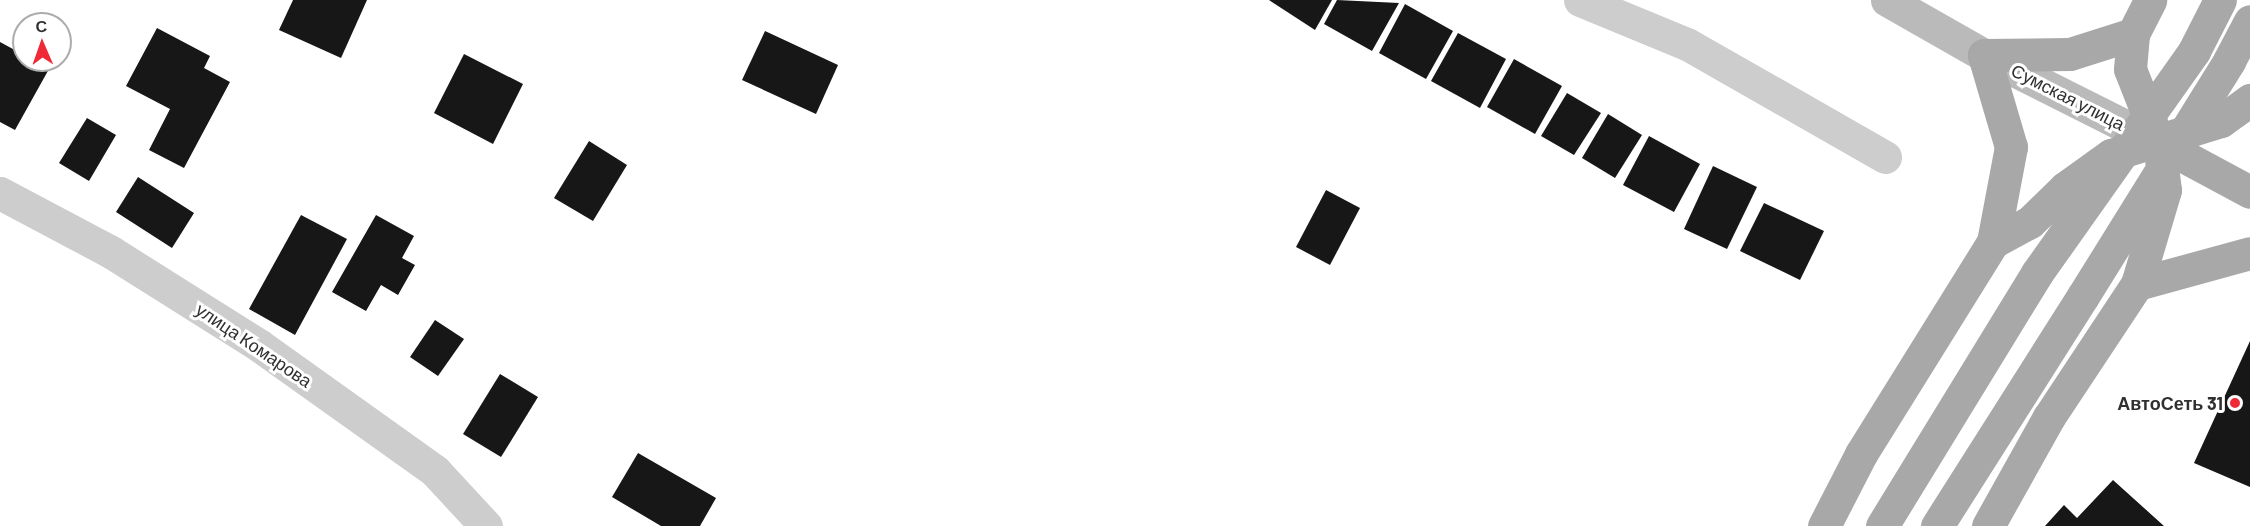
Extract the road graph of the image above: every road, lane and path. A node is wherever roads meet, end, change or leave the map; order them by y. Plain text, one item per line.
1 (1580, 0) edge
2 (1887, 0) edge
3 (2150, 0) edge
4 (2220, 0) edge
5 (2250, 21) edge
6 (2133, 34) junction
7 (1984, 55) junction
8 (2250, 100) edge
9 (2159, 143) junction
10 (1885, 157) dead end
11 (2250, 192) edge
12 (0, 193) edge
13 (1993, 242) junction
14 (2250, 252) edge
15 (2137, 284) junction
16 (486, 526) edge
17 (1824, 526) edge
18 (1881, 526) edge
19 (1937, 526) edge
20 (1988, 526) edge

1 - 10 street
2 - 7 main road, Сумская улица
3 - 6 main road
4 - 18 main road, bridge
5 - 19 main road, bridge
6 - 7 main road
6 - 9 main road
7 - 9 main road, Сумская улица
7 - 13 main road
8 - 9 main road
9 - 11 main road, Сумская улица
9 - 13 main road
9 - 15 main road
12 - 16 street, улица Комарова
13 - 17 main road
14 - 15 main road
15 - 20 main road

